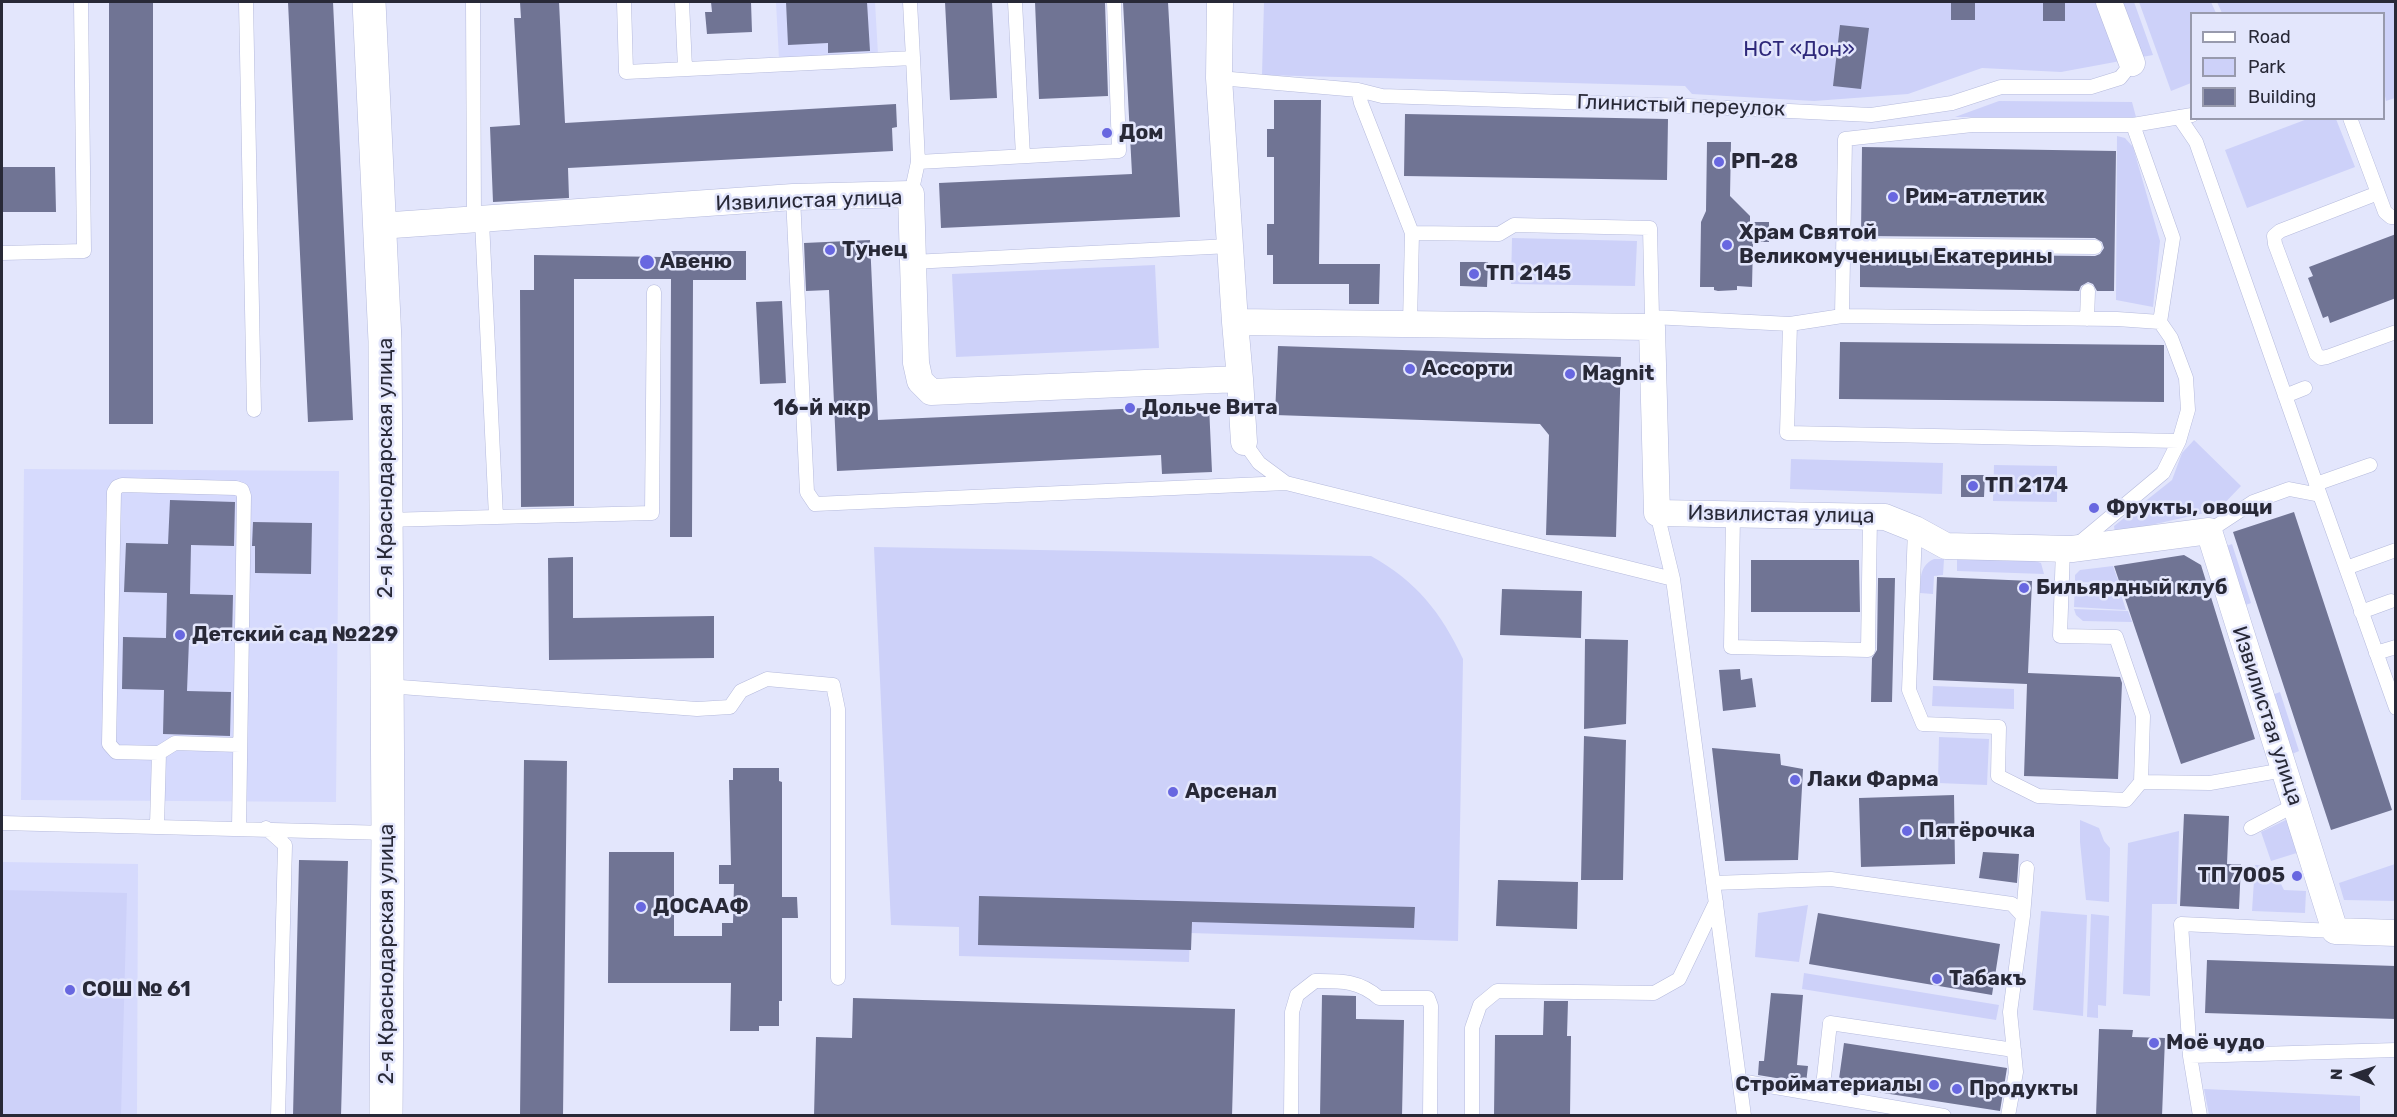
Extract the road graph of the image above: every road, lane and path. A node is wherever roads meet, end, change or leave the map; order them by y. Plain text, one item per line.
1 (81, 2) edge
2 (246, 2) edge
3 (369, 2) edge
4 (473, 2) edge
5 (624, 2) edge
6 (682, 2) edge
7 (910, 2) edge
8 (1015, 2) edge
9 (1114, 2) edge
10 (1220, 2) edge
11 (2109, 2) edge
12 (913, 58) junction
13 (2132, 63) joint
14 (685, 68) junction
15 (1219, 78) junction
16 (1358, 90) junction
17 (2186, 116) edge
18 (2351, 120) edge
19 (2133, 125) junction
20 (1023, 156) junction
21 (918, 162) junction
22 (2378, 193) junction
23 (911, 194) junction
24 (793, 197) junction
25 (2396, 217) edge
26 (478, 220) junction
27 (380, 226) junction
28 (1412, 233) junction
29 (1844, 245) junction
30 (1230, 246) junction
31 (2095, 247) dead end
32 (2, 253) edge
33 (912, 262) junction
34 (2088, 291) dead end
35 (654, 292) dead end
36 (1842, 316) junction
37 (2087, 319) junction
38 (1235, 322) junction
39 (1652, 322) junction
40 (2160, 322) junction
41 (1410, 324) junction
42 (1790, 324) junction
43 (2396, 332) edge
44 (1240, 379) junction
45 (2305, 388) dead end
46 (2285, 396) junction
47 (254, 410) dead end
48 (2179, 441) junction
49 (1244, 442) joint
50 (2370, 465) dead end
51 (1287, 483) junction
52 (2318, 489) junction
53 (1657, 513) junction
54 (1733, 514) junction
55 (496, 517) junction
56 (1870, 517) junction
57 (386, 520) junction
58 (1915, 529) junction
59 (2208, 531) junction
60 (2067, 549) junction
61 (2396, 550) edge
62 (2346, 568) junction
63 (1673, 579) junction
64 (2391, 601) dead end
65 (2361, 612) junction
66 (2396, 646) edge
67 (2376, 653) junction
68 (387, 686) junction
69 (2396, 708) edge
70 (240, 745) junction
71 (159, 753) junction
72 (2284, 770) junction
73 (2141, 782) junction
74 (2295, 805) junction
75 (2, 823) edge
76 (158, 826) junction
77 (239, 828) junction
78 (266, 828) junction
79 (2251, 828) dead end
80 (388, 833) junction
81 (2027, 868) dead end
82 (1713, 883) junction
83 (1716, 902) junction
84 (2022, 916) junction
85 (2335, 931) junction
86 (2396, 933) edge
87 (838, 978) dead end
88 (2014, 1050) junction
89 (2396, 1050) edge
90 (2190, 1056) junction
91 (1740, 1082) junction
92 (1822, 1095) junction
93 (278, 1116) edge
94 (386, 1116) edge
95 (1291, 1116) edge
96 (1430, 1116) edge
97 (1472, 1116) edge
98 (1744, 1116) edge
99 (1944, 1116) edge
100 (2008, 1116) edge
101 (2200, 1116) edge

1 - 32 lane
2 - 47 lane
3 - 27 street, 2-я Краснодарская улица
4 - 26 lane
5 - 14 lane
6 - 14 lane
7 - 12 lane
8 - 20 lane
9 - 20 lane
10 - 15 street
11 - 13 street
12 - 14 lane
12 - 21 lane
13 - 16 lane, Глинистый переулок
15 - 16 lane, Глинистый переулок
15 - 30 street
16 - 28 lane
17 - 19 lane
17 - 46 lane
18 - 22 lane
19 - 29 lane
19 - 40 lane
20 - 21 lane
21 - 23 lane
22 - 25 lane
22 - 43 lane
23 - 24 street, Извилистая улица
23 - 33 street, Извилистая улица
24 - 26 street, Извилистая улица
24 - 51 lane
26 - 27 street, Извилистая улица
26 - 55 lane
27 - 57 street, 2-я Краснодарская улица
28 - 39 lane
28 - 41 lane
29 - 31 lane
29 - 36 lane
30 - 33 lane
30 - 38 street
33 - 44 street, Извилистая улица
34 - 37 lane
35 - 55 lane
36 - 37 lane
36 - 42 lane
37 - 40 lane
38 - 41 street
38 - 44 street
39 - 41 street
39 - 42 lane
39 - 53 street, Извилистая улица
40 - 48 lane
42 - 48 lane
44 - 49 street
45 - 46 lane
46 - 52 lane
48 - 60 lane
49 - 51 lane
50 - 52 lane
51 - 63 lane
52 - 59 lane
52 - 62 lane
53 - 54 street, Извилистая улица
53 - 63 lane, Извилистая улица
54 - 56 street, Извилистая улица
54 - 56 lane
55 - 57 lane
56 - 58 street, Извилистая улица
57 - 68 street, 2-я Краснодарская улица
58 - 60 street, Извилистая улица
58 - 73 lane
59 - 60 street, Извилистая улица
59 - 72 street, Извилистая улица
60 - 73 lane
61 - 62 lane
62 - 65 lane
63 - 82 lane, Извилистая улица
64 - 65 lane
65 - 67 lane
66 - 67 lane
67 - 69 lane
68 - 80 street, 2-я Краснодарская улица
68 - 87 lane
70 - 71 lane
70 - 71 lane
70 - 77 lane
71 - 76 lane
72 - 73 lane
72 - 74 street, Извилистая улица
74 - 79 lane
74 - 85 street, Извилистая улица
75 - 76 lane
76 - 77 lane
77 - 78 lane
78 - 80 lane
78 - 93 lane
80 - 94 street, 2-я Краснодарская улица
81 - 84 lane
82 - 83 lane, Извилистая улица
82 - 84 lane
83 - 91 lane, Извилистая улица
83 - 97 lane
84 - 88 lane
85 - 86 street
85 - 90 lane
88 - 92 lane
88 - 100 lane
89 - 90 lane
90 - 101 lane
91 - 92 lane
91 - 98 lane, Извилистая улица
92 - 99 lane
95 - 96 lane

